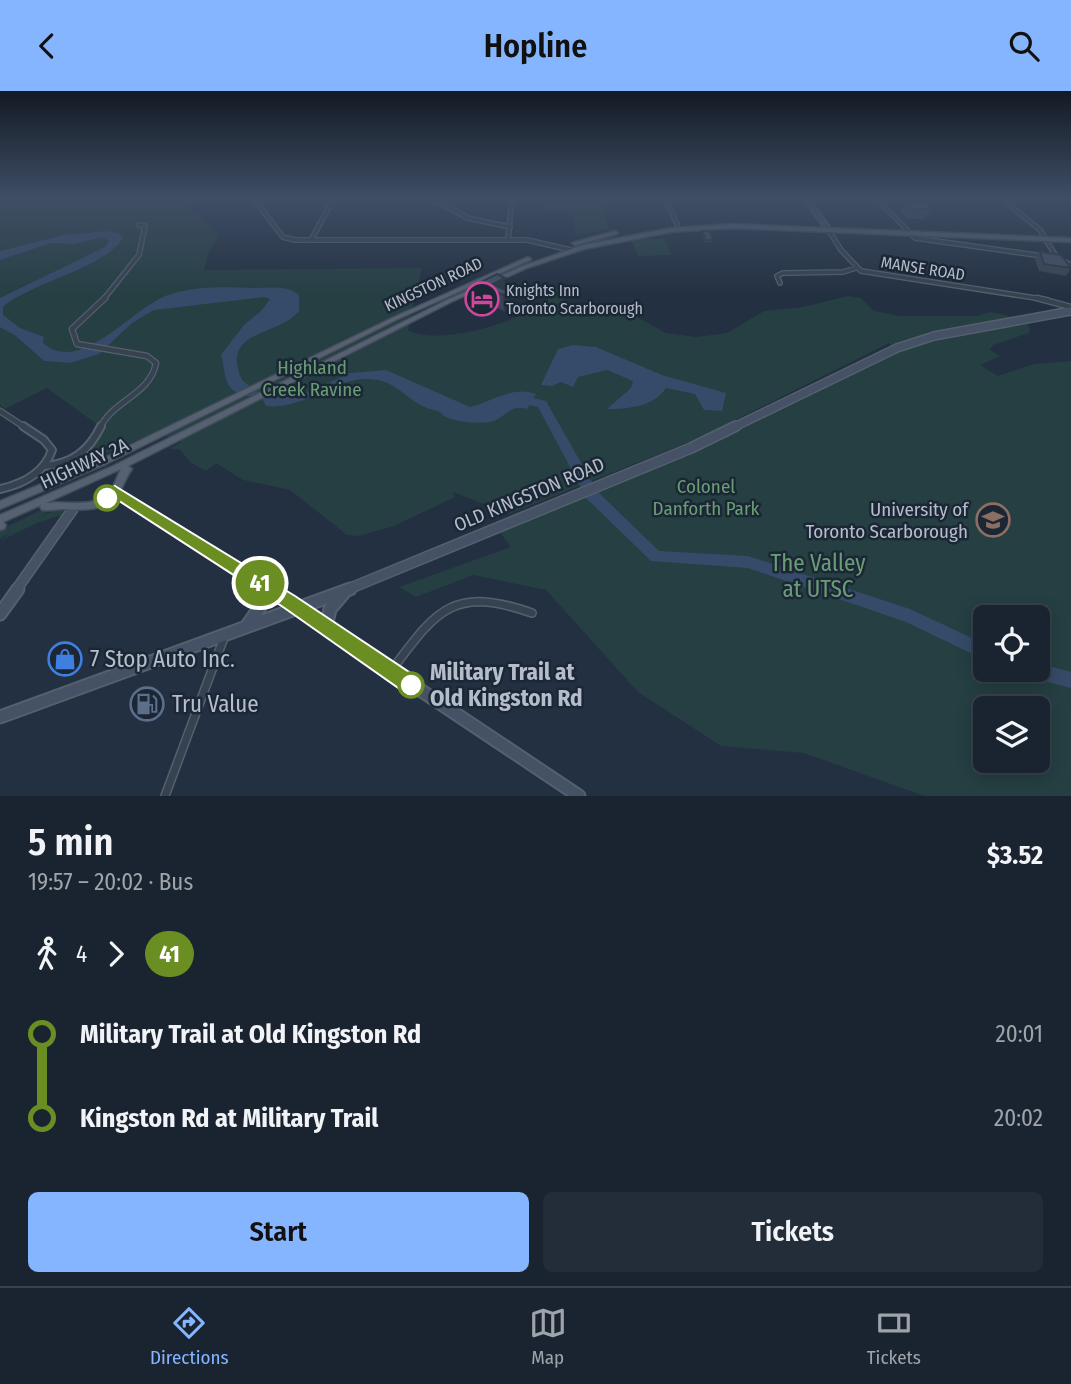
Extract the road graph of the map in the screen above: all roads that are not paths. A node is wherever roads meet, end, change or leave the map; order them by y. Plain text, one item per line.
1 (145, 231) edge
2 (278, 231) edge
3 (316, 231) edge
4 (509, 231) edge
5 (628, 231) edge
6 (667, 231) edge
7 (830, 231) edge
8 (906, 231) edge
9 (926, 231) edge
10 (1039, 231) edge
11 (1045, 236) junction
12 (1071, 237) edge
13 (311, 240) junction
14 (508, 240) junction
15 (561, 247) junction
16 (571, 250) junction
17 (1058, 258) junction
18 (1071, 265) edge
19 (856, 268) junction
20 (780, 283) dead end
21 (1071, 309) edge
22 (0, 411) edge
23 (181, 431) junction
24 (44, 466) junction
25 (127, 469) junction
26 (0, 489) edge
27 (115, 492) junction
28 (3, 503) edge
29 (46, 507) junction
30 (73, 509) junction
31 (0, 524) edge
32 (260, 583) junction
33 (348, 589) junction
34 (299, 609) junction
35 (532, 613) dead end
36 (0, 614) edge
37 (246, 627) junction
38 (326, 627) junction
39 (225, 635) junction
40 (390, 671) junction
41 (0, 717) edge
42 (165, 796) edge
43 (579, 796) edge

1 - 24 street
2 - 13 street
3 - 13 street
4 - 14 street
5 - 15 main road, KINGSTON ROAD
6 - 16 main road, KINGSTON ROAD
7 - 19 street, MANSE ROAD
8 - 17 street
9 - 11 main road, KINGSTON ROAD
10 - 11 street
11 - 12 main road, KINGSTON ROAD
11 - 17 street
13 - 14 street
14 - 15 street
15 - 16 street
15 - 23 main road, KINGSTON ROAD
16 - 23 main road, KINGSTON ROAD
17 - 18 street
19 - 20 street
19 - 21 street, MANSE ROAD
21 - 33 street, OLD KINGSTON ROAD
22 - 24 street
23 - 25 main road
23 - 28 main road, KINGSTON ROAD
23 - 31 main road, HIGHWAY 2A
24 - 26 street
25 - 27 main road
25 - 29 main road
27 - 30 main road
27 - 32 street
29 - 30 main road
29 - 31 main road
30 - 36 street
32 - 34 street
32 - 37 street
33 - 34 street, OLD KINGSTON ROAD
33 - 38 street
34 - 37 street, OLD KINGSTON ROAD
34 - 38 street
35 - 40 street
37 - 39 street, OLD KINGSTON ROAD
38 - 40 street
39 - 41 street, OLD KINGSTON ROAD
39 - 42 street
40 - 43 street

